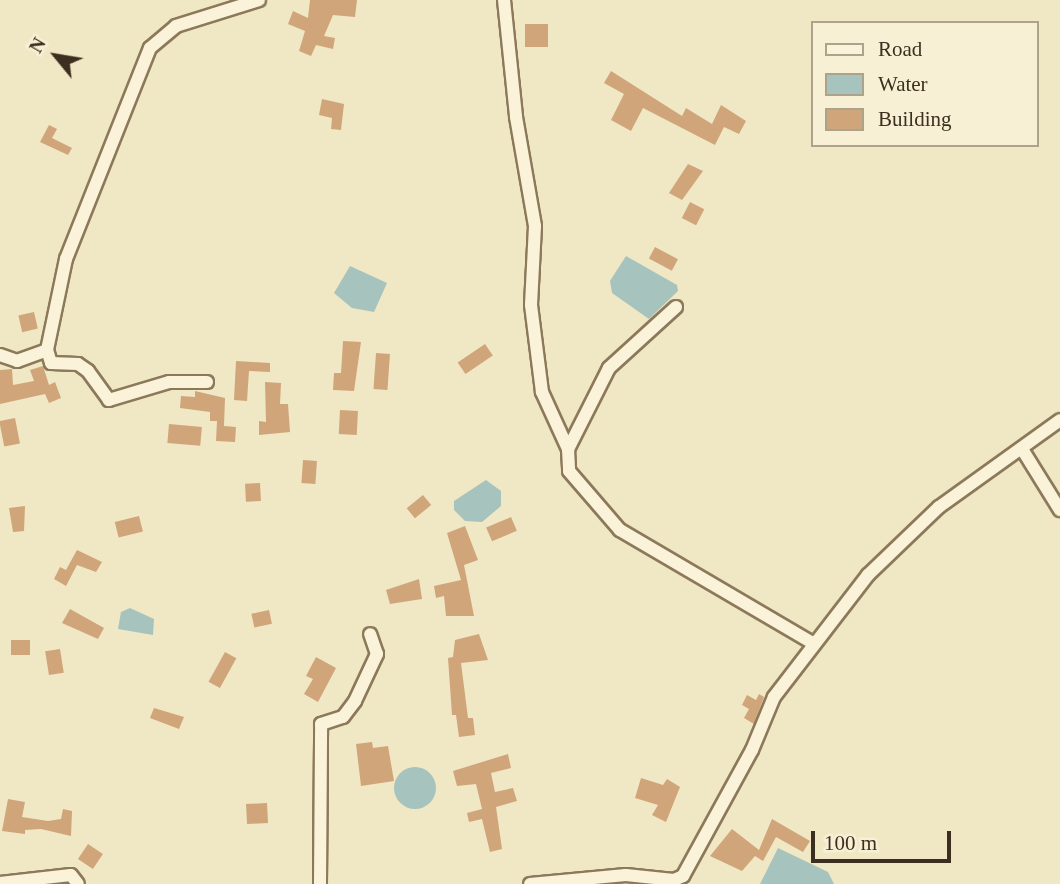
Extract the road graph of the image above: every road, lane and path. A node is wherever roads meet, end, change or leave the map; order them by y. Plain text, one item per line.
1 (259, 0) edge
2 (504, 0) edge
3 (676, 307) dead end
4 (47, 351) junction
5 (0, 355) edge
6 (207, 382) dead end
7 (1060, 420) edge
8 (568, 449) junction
9 (1022, 449) junction
10 (1060, 510) edge
11 (370, 634) dead end
12 (814, 643) junction
13 (0, 883) edge
14 (78, 884) edge
15 (320, 884) edge
16 (530, 884) edge

1 - 4 street
2 - 8 street
3 - 8 street
4 - 5 street
4 - 6 street
7 - 9 street
8 - 12 street
9 - 10 street
9 - 12 street
11 - 15 street
12 - 16 street
13 - 14 street

